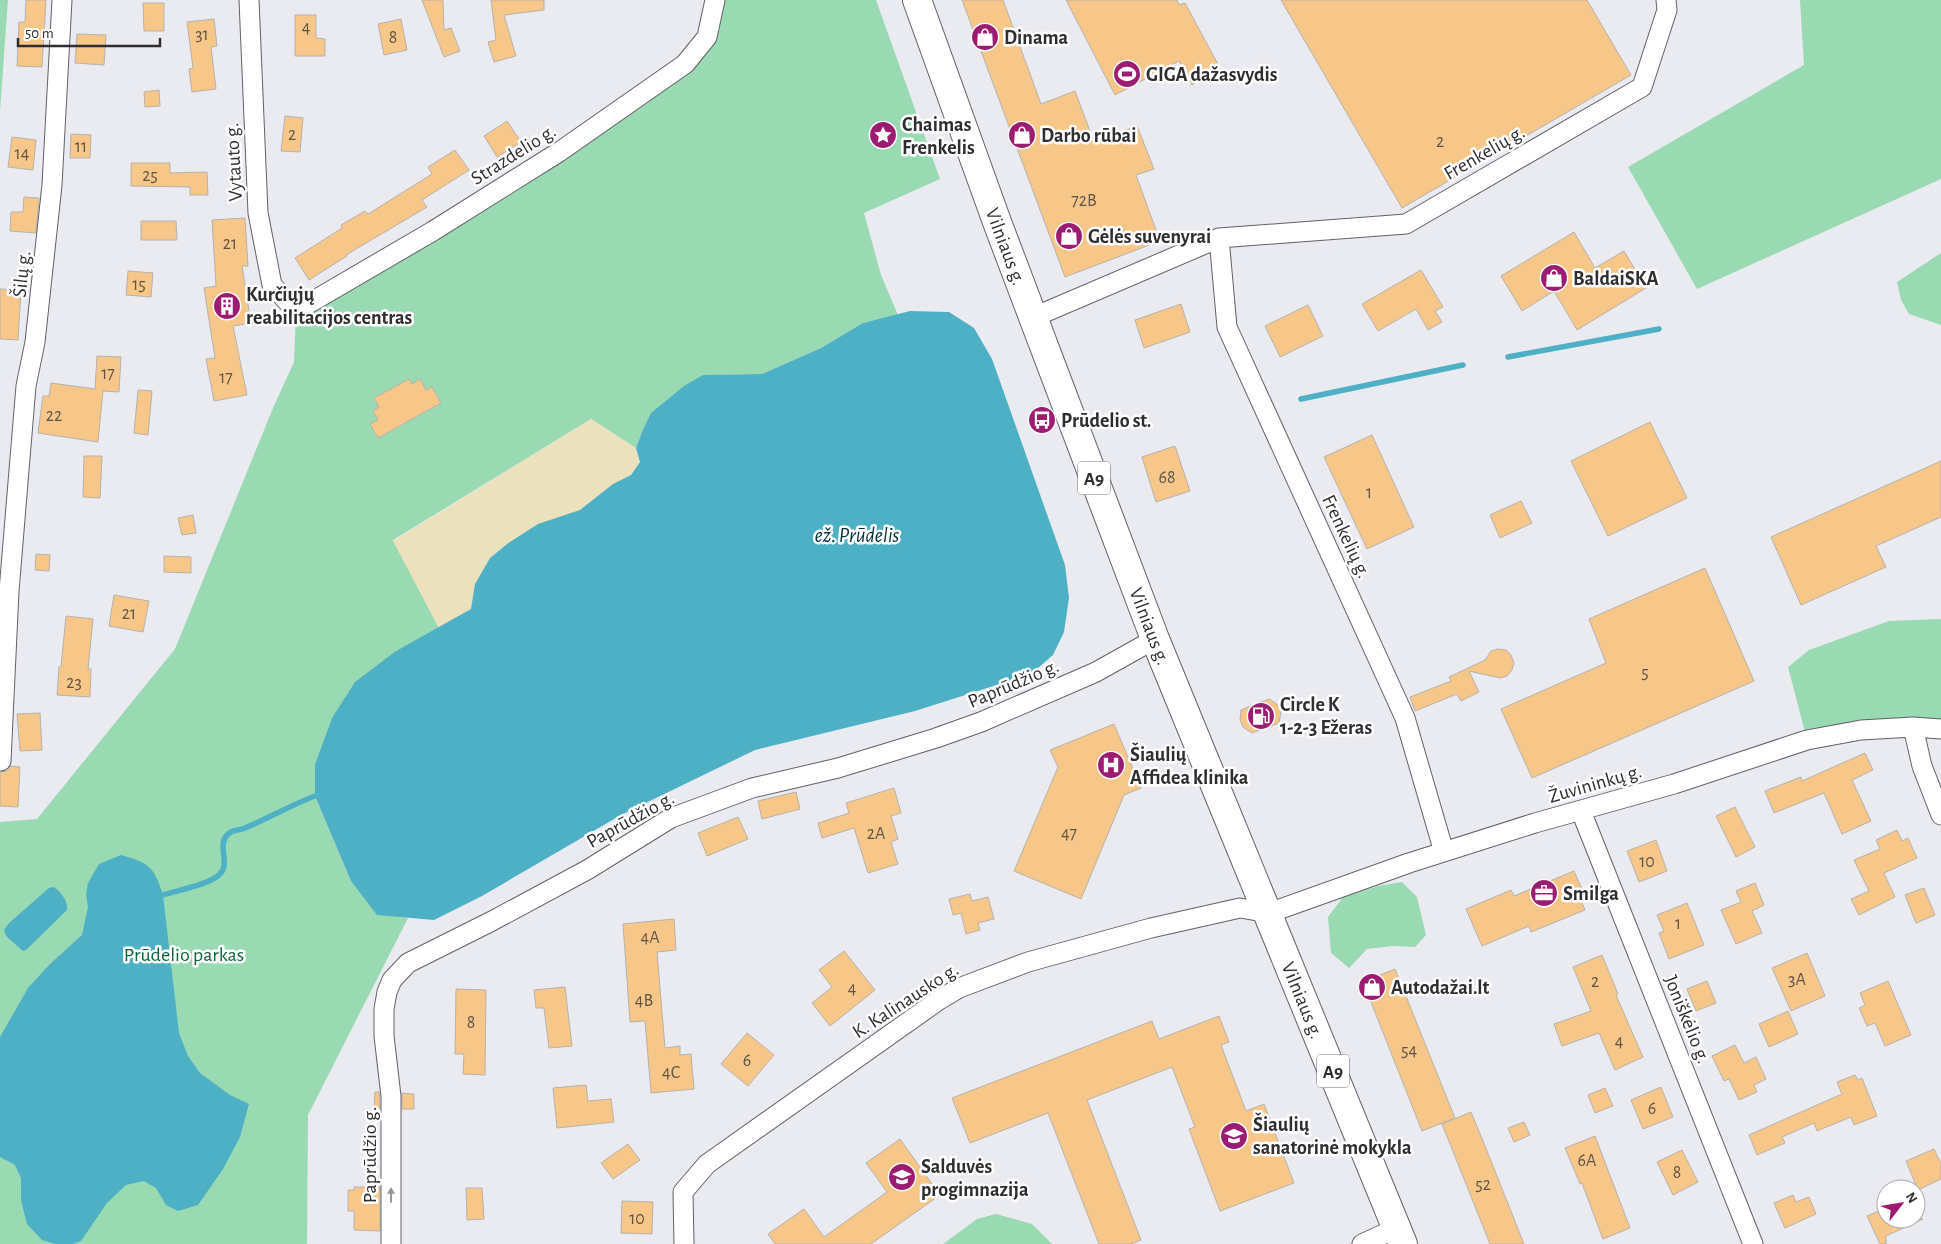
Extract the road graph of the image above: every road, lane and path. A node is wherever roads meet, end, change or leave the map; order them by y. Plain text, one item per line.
1 (62, 0) edge
2 (248, 0) edge
3 (715, 0) edge
4 (917, 0) edge
5 (1666, 0) edge
6 (1219, 238) junction
7 (296, 311) joint
8 (1034, 317) junction
9 (1155, 639) junction
10 (1913, 727) junction
11 (1941, 729) edge
12 (0, 761) edge
13 (1581, 811) junction
14 (1941, 815) edge
15 (1444, 852) junction
16 (1268, 914) junction
17 (1400, 1236) edge
18 (391, 1244) edge
19 (684, 1244) edge
20 (1362, 1244) edge
21 (1753, 1244) edge

1 - 12 street, Šilų g.
2 - 7 street, Vytauto g.
3 - 7 street, Strazdelio g.
4 - 8 highway, Vilniaus g. / A9
5 - 6 street, Frenkelių g.
6 - 8 street, Frenkelių g.
6 - 15 street, Frenkelių g.
8 - 9 highway, Vilniaus g. / A9
9 - 16 highway, Vilniaus g. / A9
18 -> 9 street, Paprūdžio g.
10 - 11 street, Žuvininkų g.
10 - 13 street, Žuvininkų g.
10 - 14 street
13 - 15 street, Žuvininkų g.
13 - 21 street, Joniškėlio g.
15 - 16 street, Žuvininkų g.
16 - 17 highway, Vilniaus g. / A9
16 - 19 street, K. Kalinausko g.
17 - 20 street

